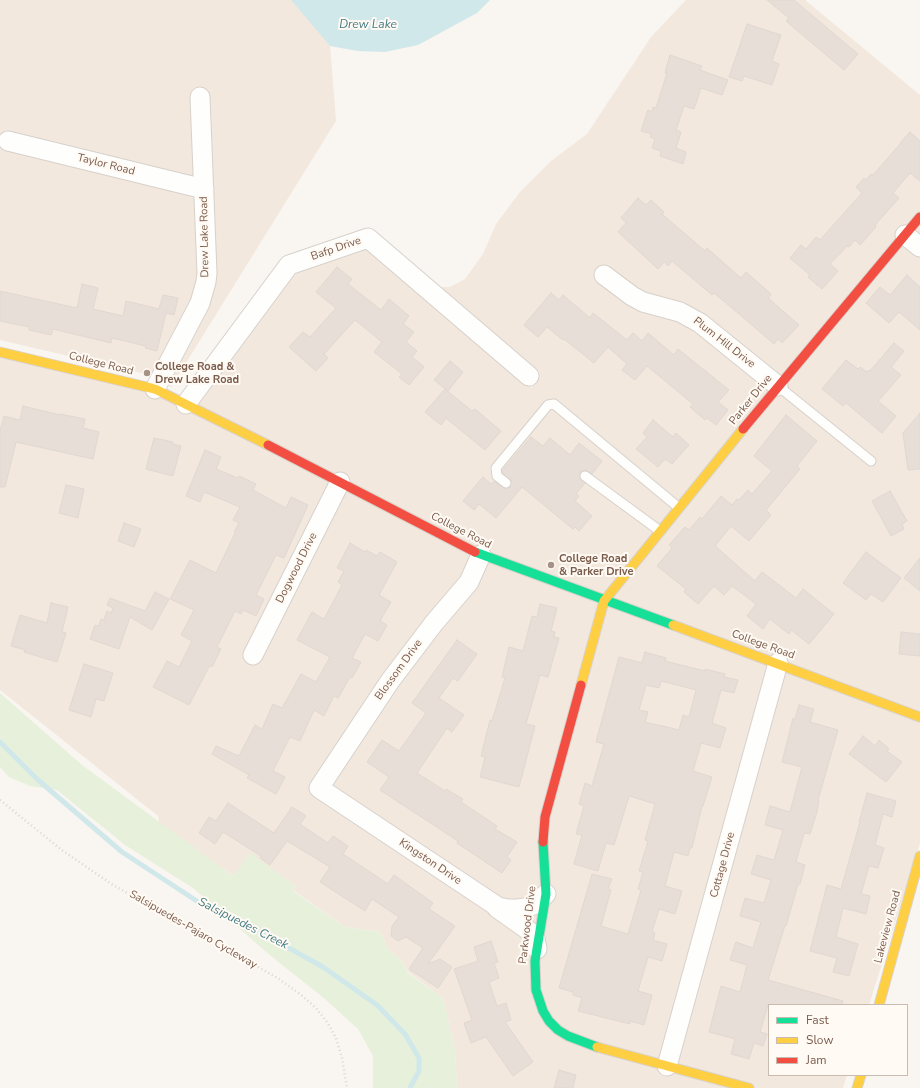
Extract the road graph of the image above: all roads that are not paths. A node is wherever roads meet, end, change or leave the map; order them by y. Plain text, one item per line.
1 (200, 97) dead end
2 (8, 141) dead end
3 (204, 189) junction
4 (920, 217) edge
5 (905, 235) junction
6 (920, 247) edge
7 (604, 274) dead end
8 (0, 352) edge
9 (529, 376) dead end
10 (778, 386) junction
11 (155, 389) junction
12 (186, 404) junction
13 (871, 461) dead end
14 (585, 476) dead end
15 (340, 482) junction
16 (506, 484) dead end
17 (678, 507) junction
18 (660, 531) junction
19 (481, 555) junction
20 (604, 601) junction
21 (253, 655) dead end
22 (778, 663) junction
23 (902, 711) junction
24 (920, 717) edge
25 (911, 722) dead end
26 (319, 788) joint
27 (920, 856) edge
28 (546, 894) junction
29 (486, 900) junction
30 (537, 949) junction
31 (879, 1004) edge
32 (668, 1066) junction
33 (861, 1076) edge
34 (749, 1088) edge
35 (857, 1088) edge

1 - 3 street, Drew Lake Road
2 - 3 street, Taylor Road
3 - 11 street, Drew Lake Road
4 - 5 street, Parker Drive
5 - 6 street
5 - 10 street, Parker Drive
7 - 10 street, Plum Hill Drive
8 - 11 street, College Road
9 - 12 street, Bafp Drive
10 - 13 lane
10 - 17 street, Parker Drive
11 - 12 street, College Road
12 - 15 street, College Road
14 - 18 lane
15 - 19 street, College Road
15 - 21 street, Dogwood Drive
16 - 17 lane
17 - 18 street, Parker Drive
18 - 20 street, Parker Drive
19 - 20 street, College Road
19 - 26 street, Blossom Drive
20 - 22 street, College Road
20 - 28 street, Parkwood Drive
22 - 23 street, College Road
22 - 32 street, Cottage Drive
23 - 24 street, College Road
23 - 25 street
26 - 29 street, Kingston Drive
27 - 31 street, Lakeview Road
28 - 29 street, Kingston Drive
28 - 30 street, Parkwood Drive
29 - 30 street
30 - 32 street, Parkwood Drive
32 - 34 street, Parkwood Drive
33 - 35 street

